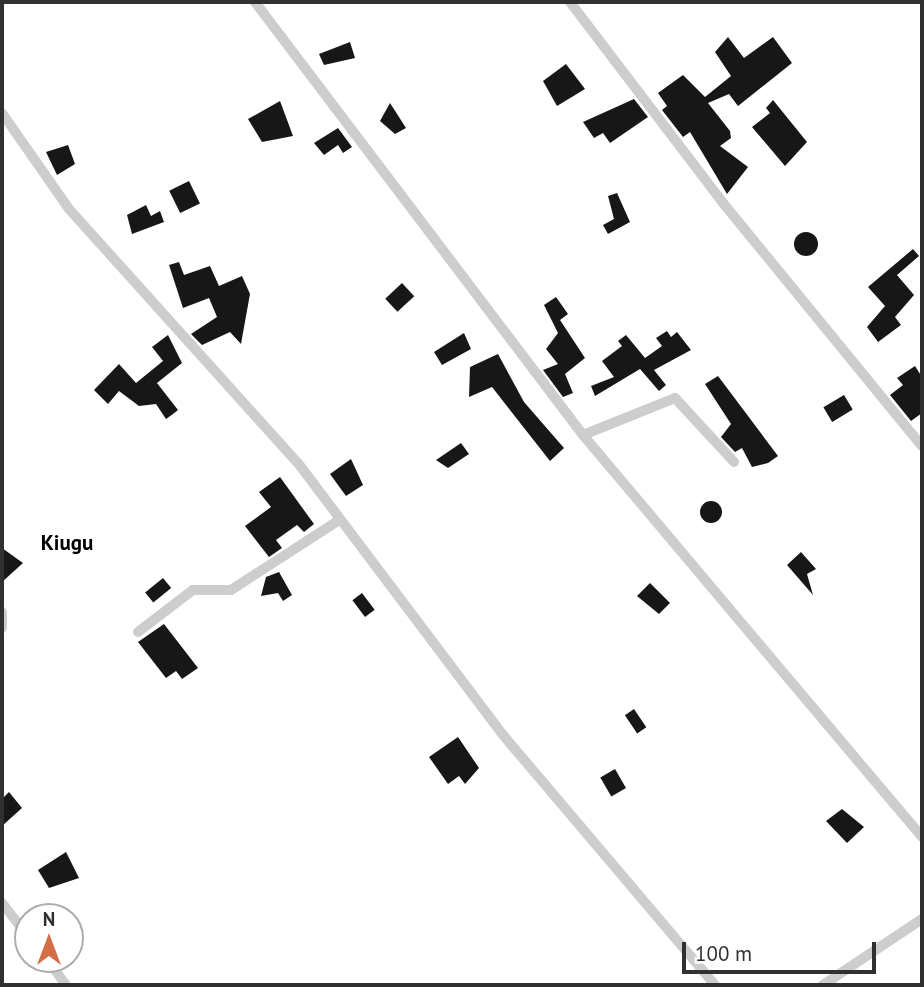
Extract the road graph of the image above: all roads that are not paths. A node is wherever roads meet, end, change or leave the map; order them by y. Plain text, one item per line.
1 (255, 2) edge
2 (570, 2) edge
3 (2, 113) edge
4 (583, 435) junction
5 (922, 446) edge
6 (734, 461) dead end
7 (339, 520) junction
8 (2, 612) edge
9 (2, 628) edge
10 (138, 632) dead end
11 (922, 836) edge
12 (2, 903) edge
13 (14, 918) edge
14 (922, 919) edge
15 (715, 985) edge
16 (823, 985) edge

1 - 4 street
2 - 5 street
3 - 7 street
4 - 6 street
4 - 11 street
7 - 10 street
7 - 15 street
8 - 9 street
12 - 13 street
14 - 16 street

